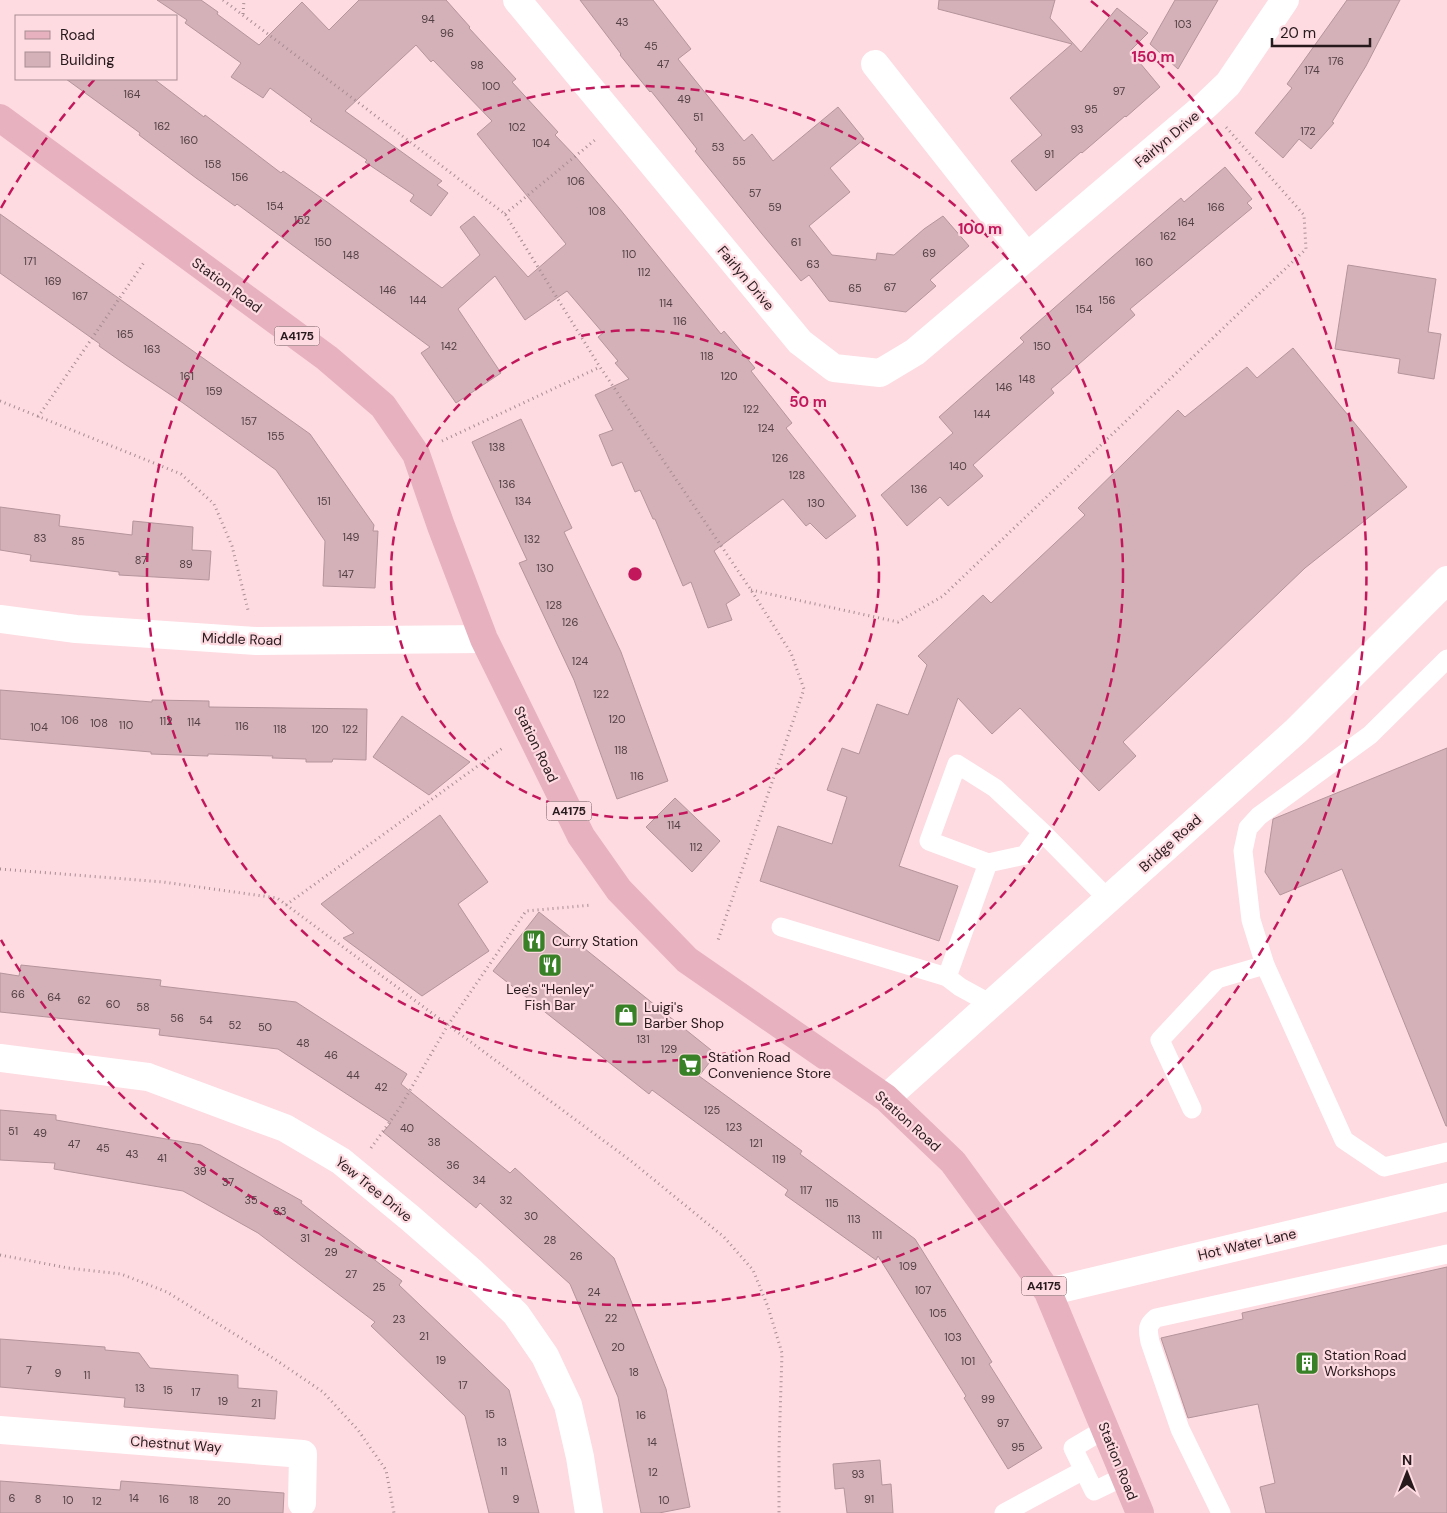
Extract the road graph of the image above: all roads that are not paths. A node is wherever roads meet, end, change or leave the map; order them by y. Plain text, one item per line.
1 (516, 0) edge
2 (1285, 0) edge
3 (875, 64) dead end
4 (0, 118) edge
5 (1027, 257) junction
6 (1447, 580) edge
7 (0, 620) edge
8 (484, 639) junction
9 (1447, 659) edge
10 (1042, 832) junction
11 (988, 863) junction
12 (1108, 899) junction
13 (781, 927) dead end
14 (1265, 965) junction
15 (947, 977) junction
16 (991, 1004) junction
17 (0, 1058) edge
18 (886, 1098) junction
19 (1192, 1108) dead end
20 (1447, 1152) edge
21 (1447, 1196) edge
22 (1447, 1254) edge
23 (1048, 1292) junction
24 (1105, 1429) junction
25 (0, 1430) edge
26 (1084, 1470) junction
27 (1125, 1476) junction
28 (302, 1503) dead end
29 (589, 1513) edge
30 (1004, 1513) edge
31 (1140, 1513) edge
32 (1221, 1513) edge

1 - 5 street, Fairlyn Drive
2 - 5 street, Fairlyn Drive
3 - 5 street
4 - 8 main road, Station Road / A4175
6 - 12 street, Bridge Road
7 - 8 street, Middle Road
8 - 18 main road, Station Road / A4175
9 - 14 lane
10 - 11 lane
10 - 11 lane
10 - 12 lane
11 - 15 lane
12 - 16 street, Bridge Road
13 - 15 lane
14 - 19 lane
14 - 20 lane
15 - 16 lane
16 - 18 street, Bridge Road
17 - 29 street, Yew Tree Drive
18 - 23 main road, Station Road / A4175
21 - 23 street, Hot Water Lane
22 - 32 lane
23 - 24 main road, Station Road / A4175
24 - 26 lane
24 - 27 main road, Station Road / A4175
25 - 28 street, Chestnut Way
26 - 27 lane
26 - 30 lane
27 - 31 main road, Station Road / A4175

